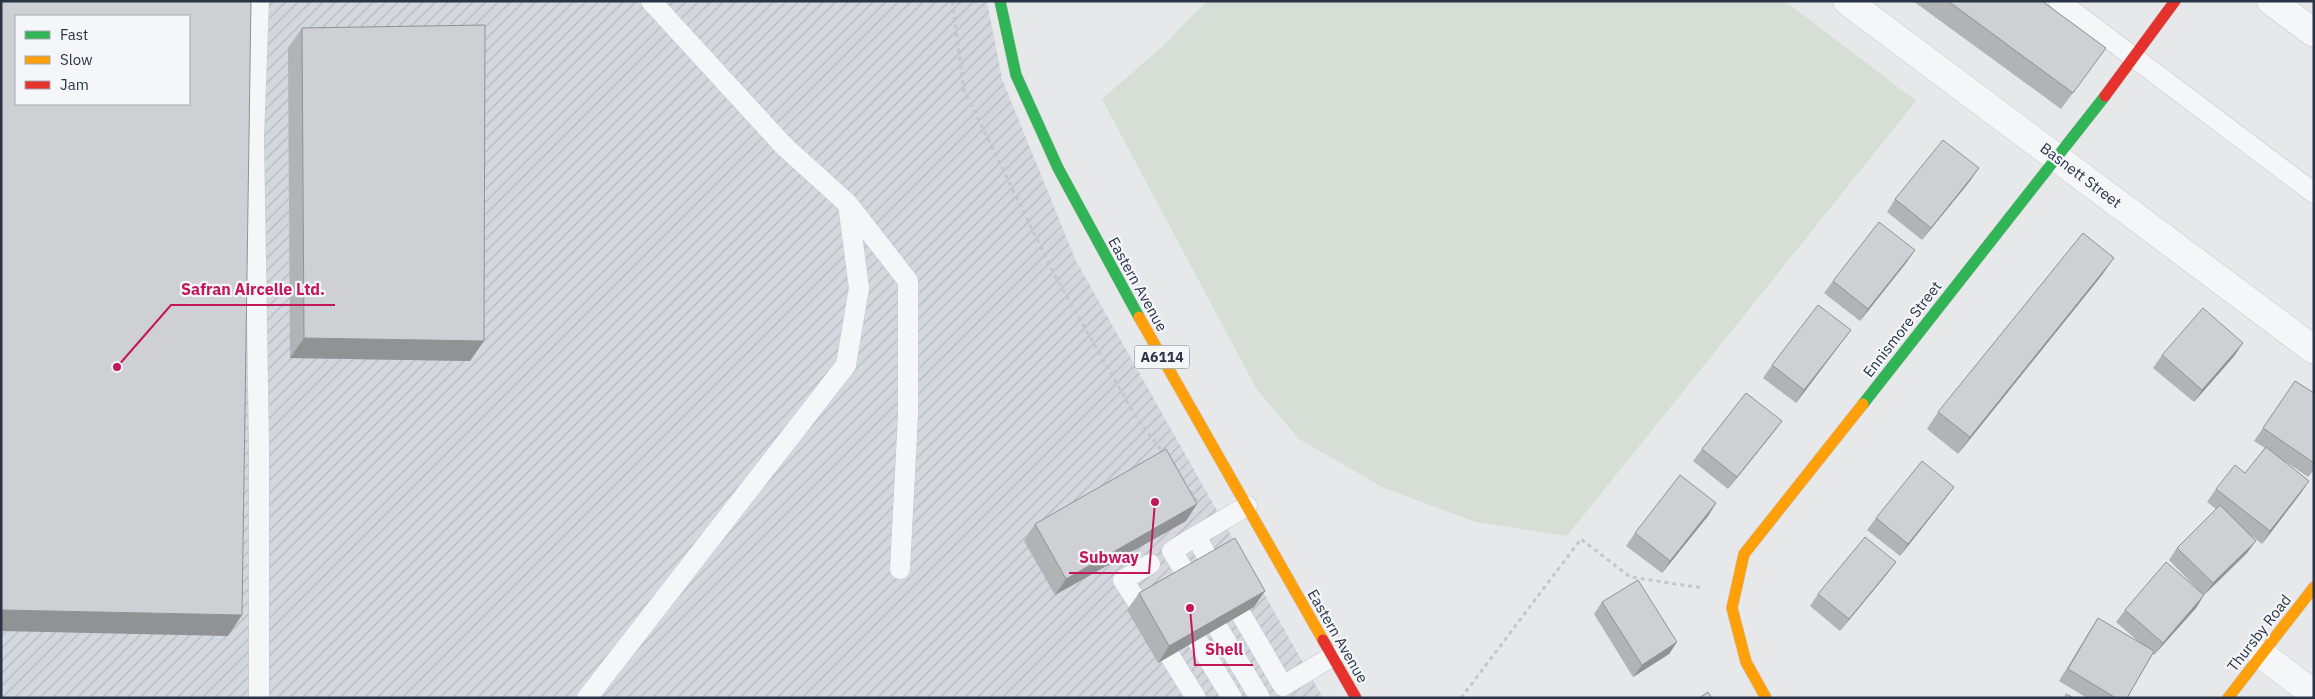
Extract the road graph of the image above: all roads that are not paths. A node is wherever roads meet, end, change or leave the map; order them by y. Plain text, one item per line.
1 (259, 1) edge
2 (651, 1) edge
3 (1000, 1) edge
4 (1847, 1) edge
5 (2059, 1) edge
6 (2175, 1) edge
7 (2271, 1) edge
8 (2314, 33) edge
9 (2135, 58) junction
10 (2057, 158) junction
11 (2314, 193) edge
12 (848, 204) junction
13 (2314, 350) edge
14 (1247, 506) junction
15 (1196, 536) junction
16 (1172, 550) junction
17 (1210, 562) edge
18 (900, 569) dead end
19 (1186, 575) edge
20 (2314, 587) edge
21 (1138, 603) edge
22 (1241, 614) edge
23 (1218, 628) edge
24 (1197, 640) edge
25 (2262, 655) junction
26 (1170, 656) edge
27 (1333, 656) junction
28 (1283, 686) junction
29 (2314, 694) edge
30 (258, 698) edge
31 (587, 698) edge
32 (1196, 698) edge
33 (1232, 698) edge
34 (1261, 698) edge
35 (1356, 698) edge
36 (1766, 698) edge
37 (2228, 698) edge

1 - 30 lane
2 - 12 lane
3 - 14 main road, Eastern Avenue / A6114
4 - 10 street, Basnett Street
5 - 9 lane
6 - 9 main road, Ennismore Street
7 - 8 street
9 - 10 main road, Ennismore Street
9 - 11 lane
10 - 13 street, Basnett Street
10 - 36 main road, Ennismore Street
12 - 18 lane
12 - 31 lane
14 - 15 lane
14 - 27 main road, Eastern Avenue / A6114
15 - 16 lane
15 - 17 lane
16 - 19 lane
16 - 21 lane
20 - 25 main road, Thursby Road
22 - 28 lane
23 - 34 lane
24 - 33 lane
25 - 29 street
25 - 37 main road, Thursby Road
26 - 32 lane
27 - 28 lane
27 - 35 main road, Eastern Avenue / A6114
28 - 34 lane

